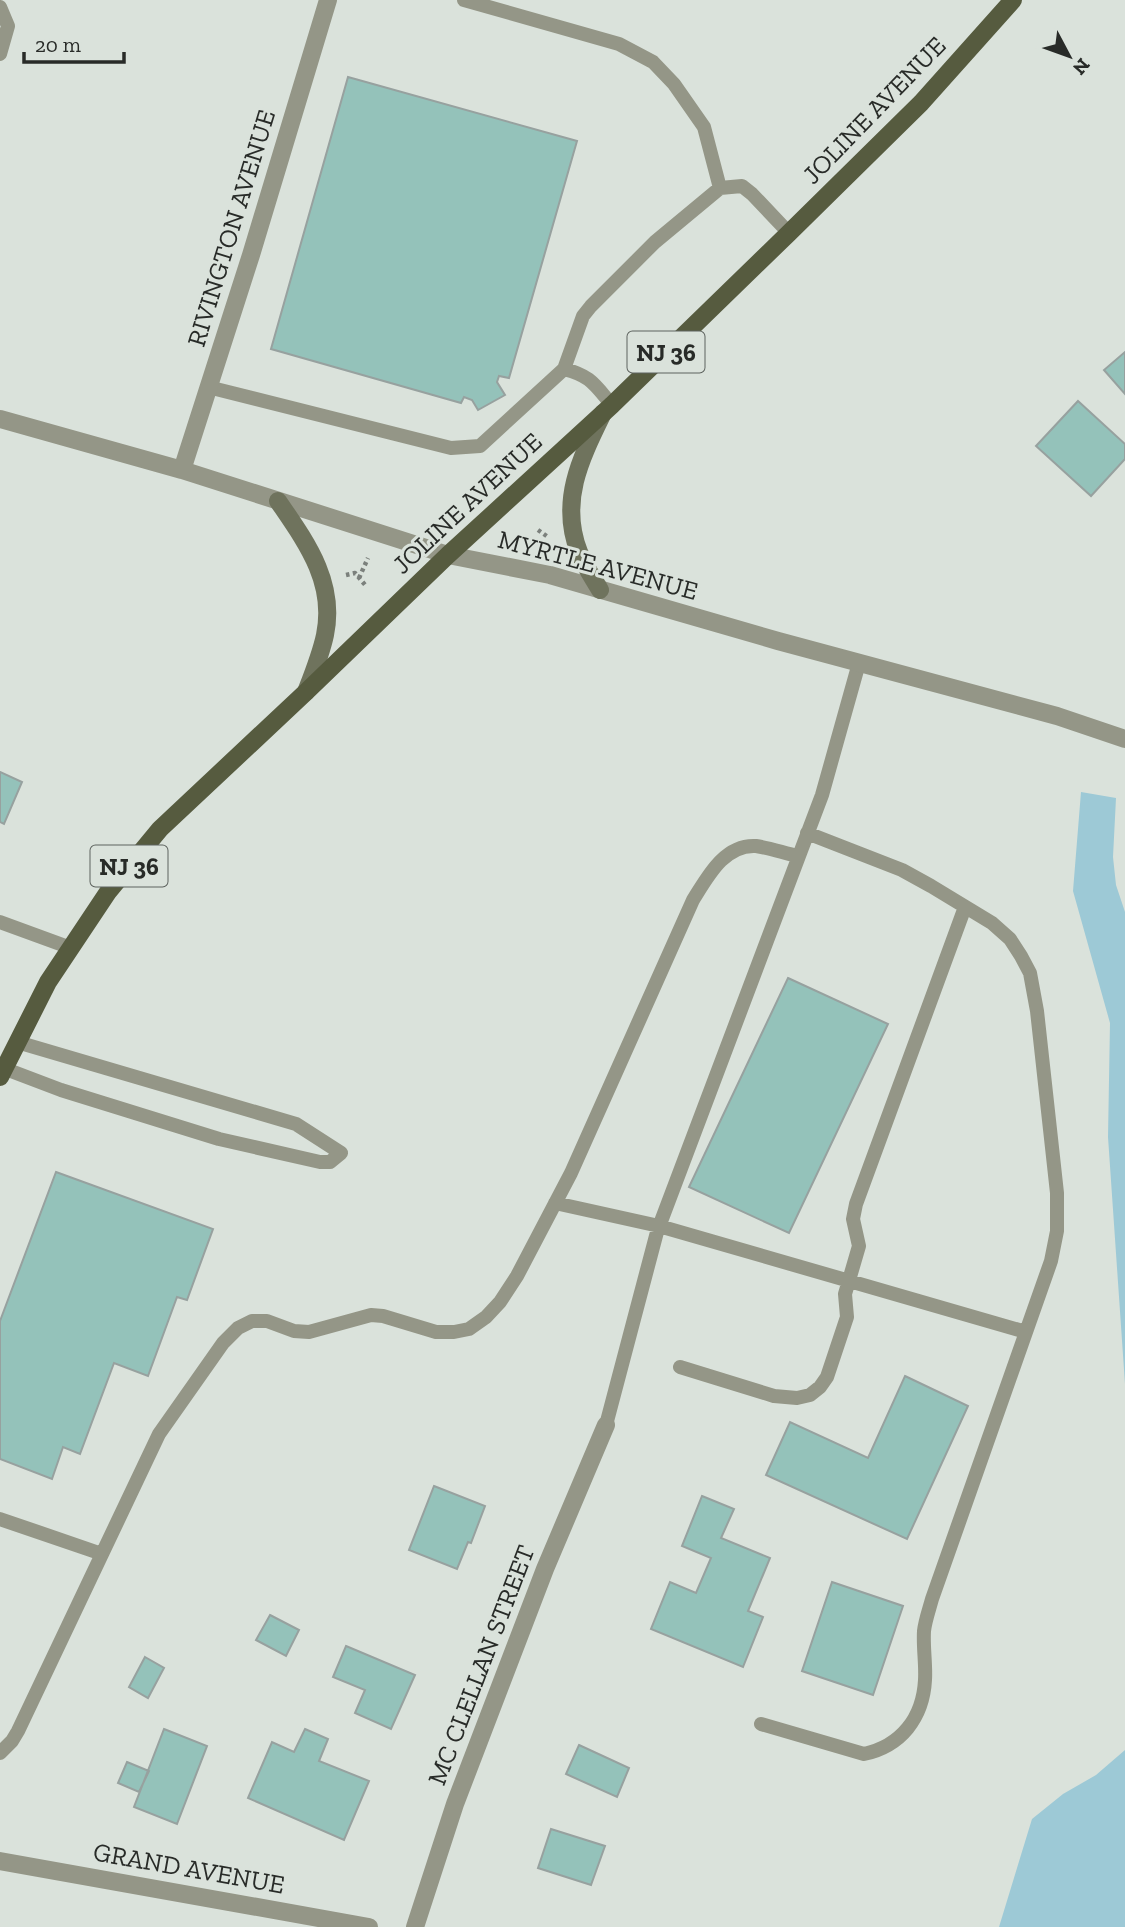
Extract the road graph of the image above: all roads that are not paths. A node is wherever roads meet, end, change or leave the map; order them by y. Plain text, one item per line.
1 (328, 0) edge
2 (464, 0) edge
3 (1013, 0) edge
4 (0, 7) edge
5 (0, 54) edge
6 (720, 188) junction
7 (789, 233) junction
8 (564, 369) junction
9 (208, 387) junction
10 (608, 409) junction
11 (0, 419) edge
12 (182, 470) junction
13 (278, 501) junction
14 (449, 555) junction
15 (600, 590) junction
16 (859, 663) junction
17 (306, 692) junction
18 (1125, 738) edge
19 (807, 833) junction
20 (798, 856) junction
21 (965, 907) junction
22 (0, 922) edge
23 (71, 948) junction
24 (17, 1042) junction
25 (2, 1073) edge
26 (555, 1203) junction
27 (659, 1226) junction
28 (848, 1280) junction
29 (1026, 1332) junction
30 (680, 1367) dead end
31 (606, 1425) joint
32 (0, 1519) edge
33 (102, 1554) junction
34 (761, 1724) dead end
35 (0, 1753) edge
36 (0, 1861) edge
37 (369, 1927) edge
38 (415, 1927) edge

1 - 9 street, RIVINGTON AVENUE
2 - 6 lane
3 - 7 main road, JOLINE AVENUE / NJ 36
4 - 5 lane
6 - 7 lane
6 - 8 lane
7 - 10 main road, JOLINE AVENUE / NJ 36
8 - 9 lane
8 - 10 lane
9 - 12 street, RIVINGTON AVENUE
10 - 14 main road, JOLINE AVENUE / NJ 36
10 - 15 street
11 - 12 street, MYRTLE AVENUE
12 - 13 street, MYRTLE AVENUE
13 - 14 street, MYRTLE AVENUE
13 - 17 street
14 - 15 street, MYRTLE AVENUE
14 - 17 main road, JOLINE AVENUE / NJ 36
15 - 16 street, MYRTLE AVENUE
16 - 18 street, MYRTLE AVENUE
16 - 19 lane
17 - 23 main road, JOLINE AVENUE / NJ 36
19 - 20 lane
19 - 21 lane
20 - 26 lane
20 - 27 lane
21 - 28 lane
21 - 29 lane
22 - 23 lane
23 - 24 main road, JOLINE AVENUE / NJ 36
24 - 25 main road, JOLINE AVENUE / NJ 36
24 - 25 lane
26 - 27 lane
26 - 33 lane
27 - 28 lane
27 - 31 lane
28 - 29 lane
28 - 30 lane
29 - 34 lane
31 - 38 street, MC CLELLAN STREET
32 - 33 lane
33 - 35 lane
36 - 37 street, GRAND AVENUE

